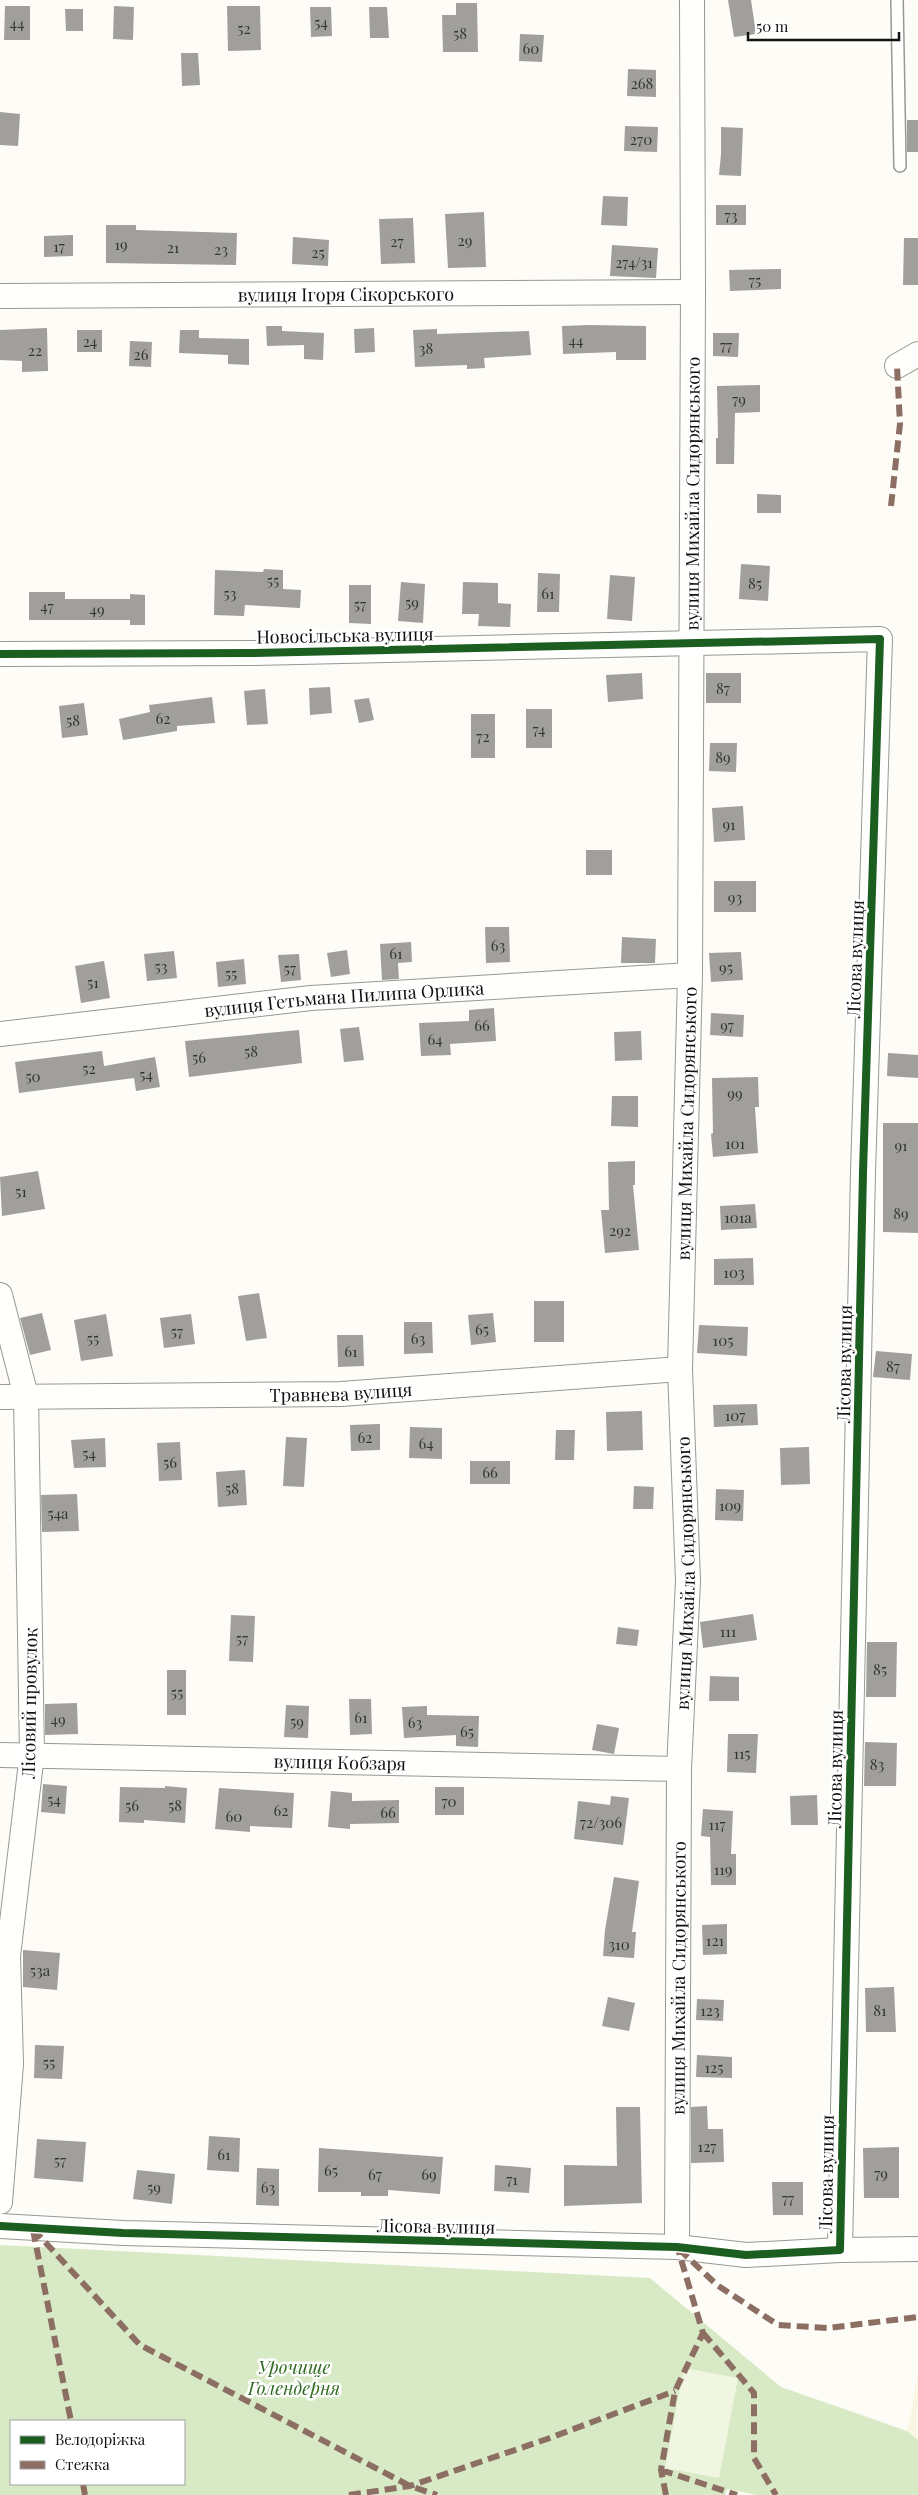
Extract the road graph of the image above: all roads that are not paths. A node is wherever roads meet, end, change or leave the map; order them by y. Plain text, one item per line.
1 (692, 0) edge
2 (897, 0) edge
3 (900, 166) dead end
4 (694, 292) junction
5 (0, 296) edge
6 (918, 354) edge
7 (896, 366) dead end
8 (691, 642) junction
9 (0, 654) edge
10 (690, 975) junction
11 (0, 1034) edge
12 (0, 1295) edge
13 (680, 1369) junction
14 (0, 1396) edge
15 (26, 1396) junction
16 (32, 1754) junction
17 (0, 1755) edge
18 (679, 1769) junction
19 (4, 1957) edge
20 (0, 2202) edge
21 (0, 2226) edge
22 (677, 2247) junction
23 (918, 2249) edge
24 (840, 2250) junction

1 - 4 street, вулиця Михайла Сидорянського
2 - 3 lane
4 - 5 street, вулиця Ігоря Сікорського
4 - 8 street, вулиця Михайла Сидорянського
6 - 7 street
8 - 9 street, Новосільська вулиця
8 - 10 street, вулиця Михайла Сидорянського
8 - 24 street, Лісова вулиця
10 - 11 street, вулиця Гетьмана Пилипа Орлика
10 - 13 street, вулиця Михайла Сидорянського
12 - 15 street, Лісовий провулок
13 - 15 street, Травнева вулиця
13 - 18 street, вулиця Михайла Сидорянського
14 - 15 street, Травнева вулиця
15 - 16 street, Лісовий провулок
16 - 17 street, вулиця Кобзаря
16 - 18 street, вулиця Кобзаря
16 - 19 street, Лісовий провулок
18 - 22 street, вулиця Михайла Сидорянського
19 - 20 street, Лісовий провулок
21 - 22 street, Лісова вулиця
22 - 24 street, Лісова вулиця
23 - 24 street

